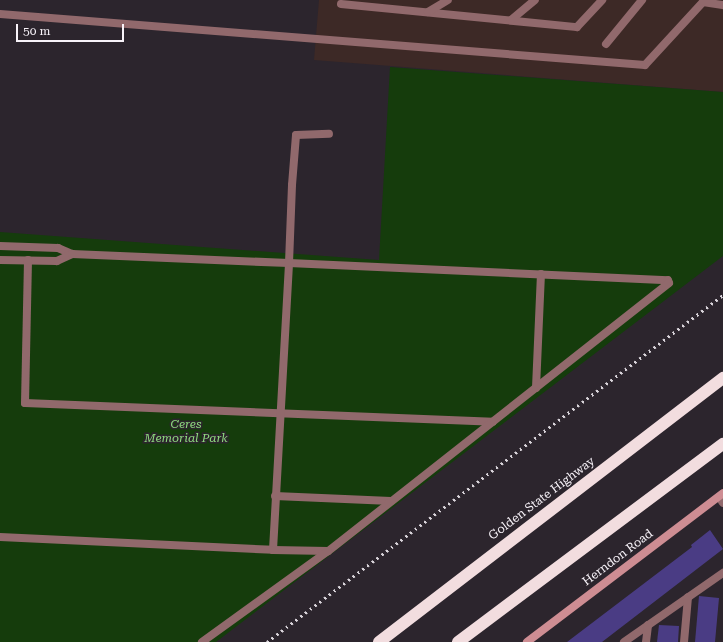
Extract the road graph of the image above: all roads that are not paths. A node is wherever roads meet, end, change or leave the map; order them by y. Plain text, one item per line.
1 (448, 0) edge
2 (535, 0) edge
3 (602, 0) edge
4 (642, 0) edge
5 (341, 4) dead end
6 (723, 4) edge
7 (428, 12) junction
8 (0, 14) edge
9 (511, 20) junction
10 (606, 44) dead end
11 (329, 134) dead end
12 (0, 246) edge
13 (72, 254) junction
14 (0, 260) edge
15 (28, 260) junction
16 (289, 263) junction
17 (541, 274) junction
18 (723, 378) edge
19 (536, 388) junction
20 (280, 413) junction
21 (493, 422) junction
22 (723, 444) edge
23 (275, 496) junction
24 (722, 498) edge
25 (391, 501) junction
26 (0, 537) edge
27 (273, 550) junction
28 (328, 551) junction
29 (723, 572) edge
30 (688, 597) junction
31 (648, 625) junction
32 (202, 642) edge
33 (379, 642) edge
34 (458, 642) edge
35 (526, 642) edge
36 (624, 642) edge
37 (646, 642) edge
38 (684, 642) edge

1 - 7 lane
2 - 9 lane
3 - 9 lane
4 - 10 lane
5 - 7 lane
6 - 8 lane
7 - 9 lane
11 - 16 lane
12 - 13 lane
13 - 15 lane
13 - 16 lane
14 - 15 lane
15 - 20 lane
16 - 17 lane
16 - 20 lane
17 - 19 lane
17 - 19 lane
18 - 33 highway, Golden State Highway
19 - 21 lane
20 - 21 lane
20 - 23 lane
21 - 25 lane
22 - 34 highway
23 - 25 lane
23 - 27 lane
24 - 35 street, Herndon Road
25 - 28 lane
26 - 27 lane
27 - 28 lane
28 - 32 lane
29 - 30 lane
30 - 31 lane
30 - 38 lane
31 - 36 lane
31 - 37 lane

